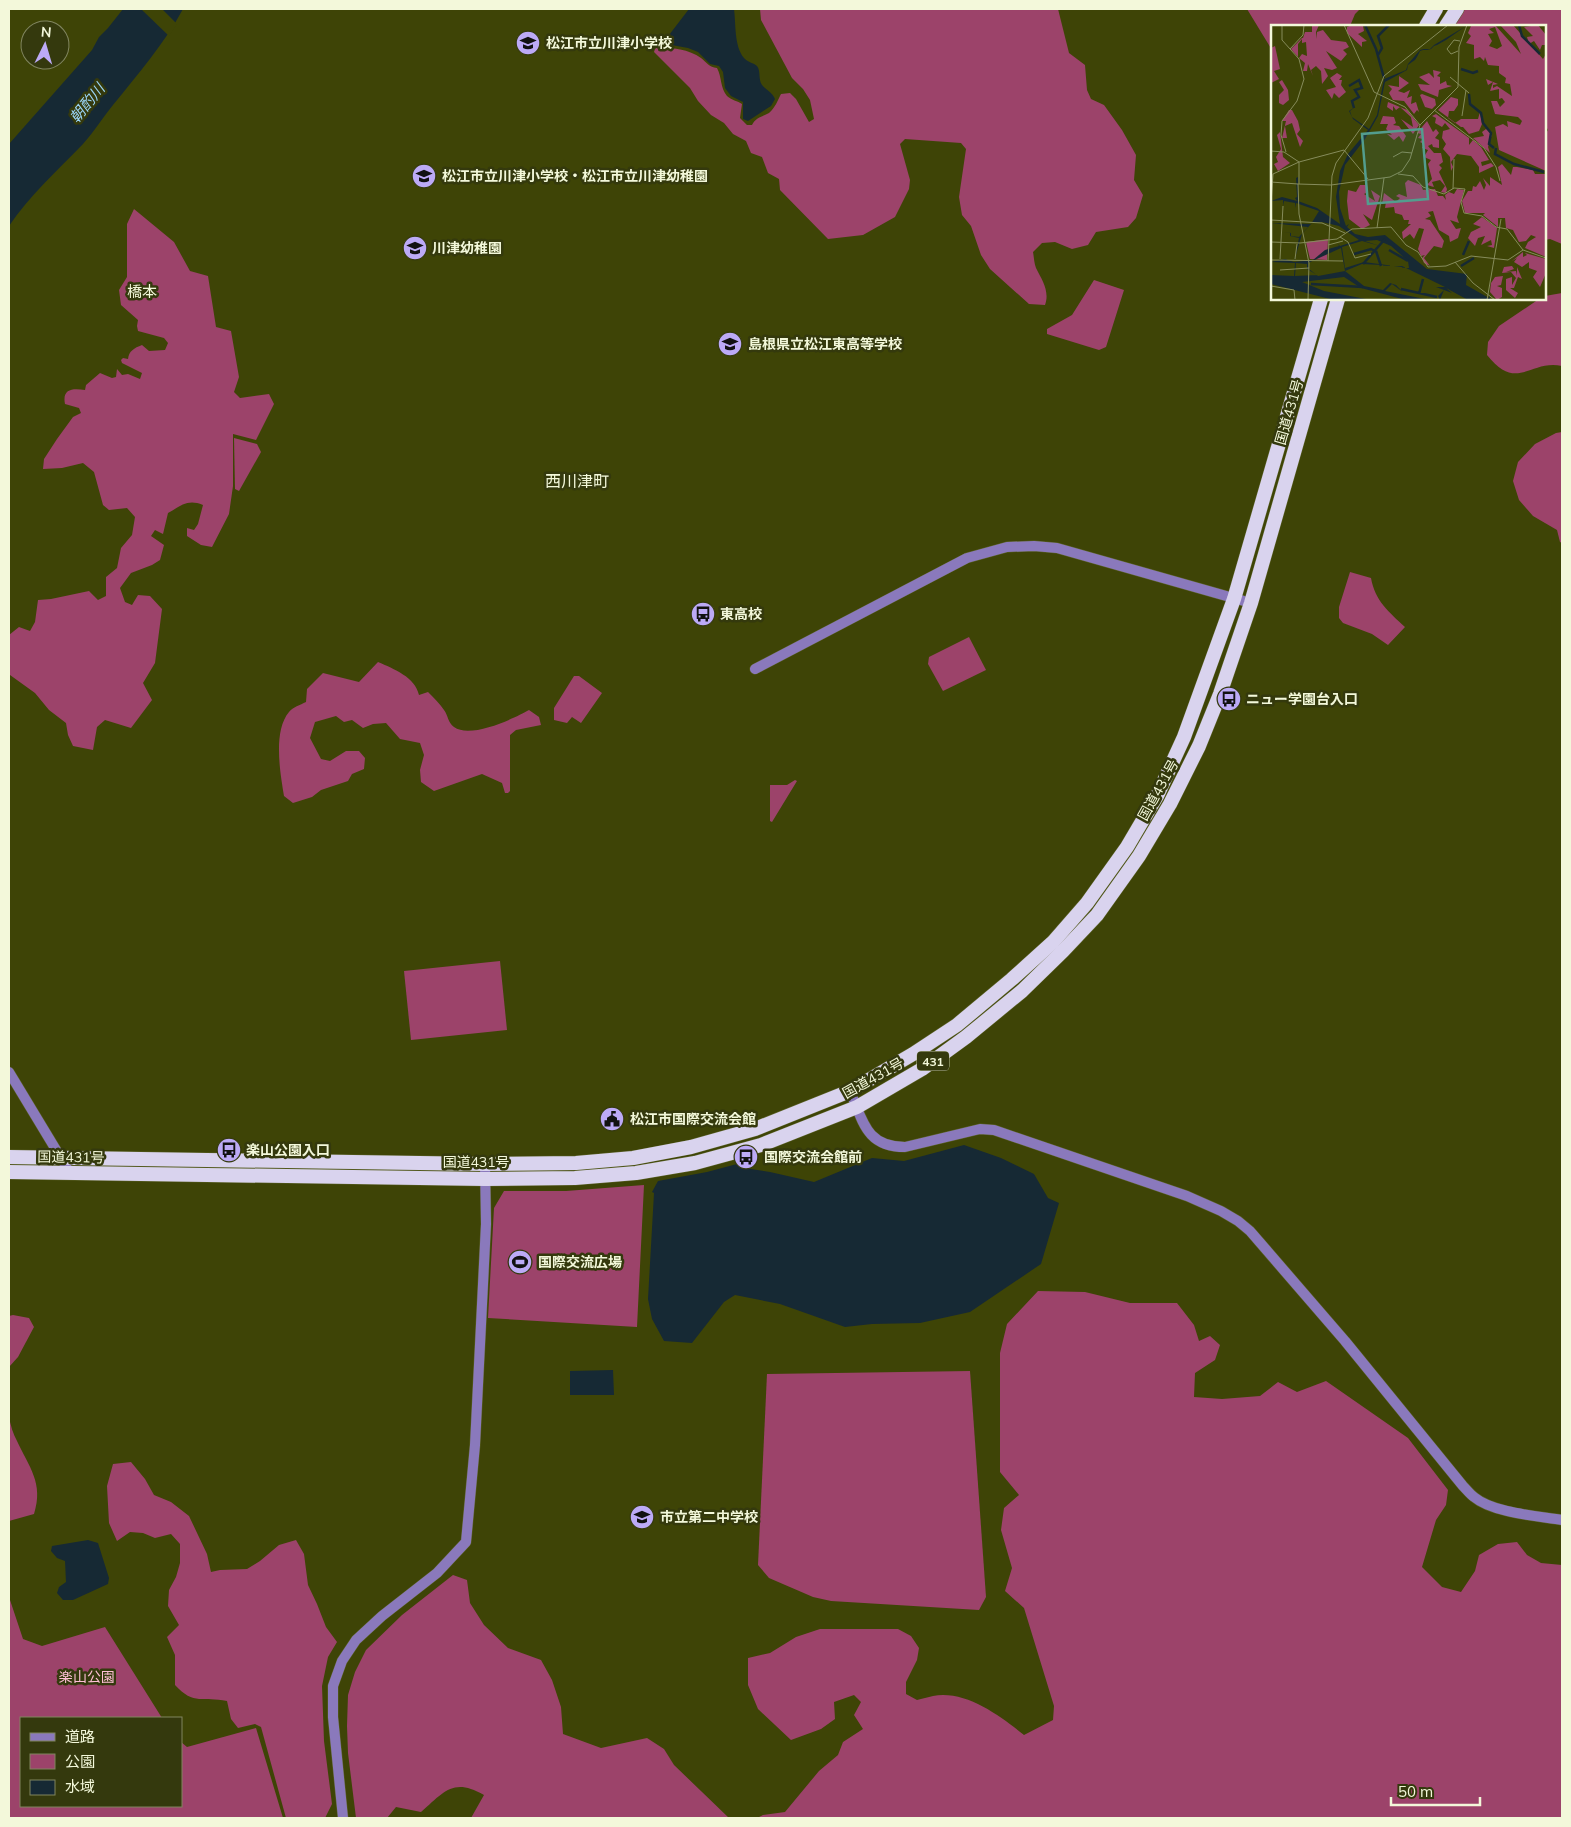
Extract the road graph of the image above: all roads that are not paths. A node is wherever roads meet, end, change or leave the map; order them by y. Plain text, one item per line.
1 (1436, 9) edge
2 (1456, 9) edge
3 (1427, 25) edge
4 (1447, 25) edge
5 (1321, 300) edge
6 (1338, 300) edge
7 (1234, 599) junction
8 (1251, 603) junction
9 (755, 669) dead end
10 (9, 1072) edge
11 (850, 1091) junction
12 (857, 1107) junction
13 (9, 1157) edge
14 (60, 1158) junction
15 (485, 1164) junction
16 (9, 1172) edge
17 (70, 1174) junction
18 (485, 1179) junction
19 (1562, 1520) edge
20 (343, 1818) edge

1 - 3 highway
2 - 4 highway
5 - 7 highway, 国道431号 / 431
6 - 8 highway, 国道431号 / 431
7 - 8 street
7 - 9 street
7 - 11 highway, 国道431号 / 431
8 - 12 highway, 国道431号 / 431
10 - 14 street
11 - 12 street
11 - 15 highway, 国道431号 / 431
12 - 18 highway, 国道431号 / 431
12 - 19 street
13 - 14 highway, 国道431号 / 431
14 - 15 highway, 国道431号 / 431
14 - 17 street
15 - 18 street
16 - 17 highway, 国道431号 / 431
17 - 18 highway, 国道431号 / 431
18 - 20 street

